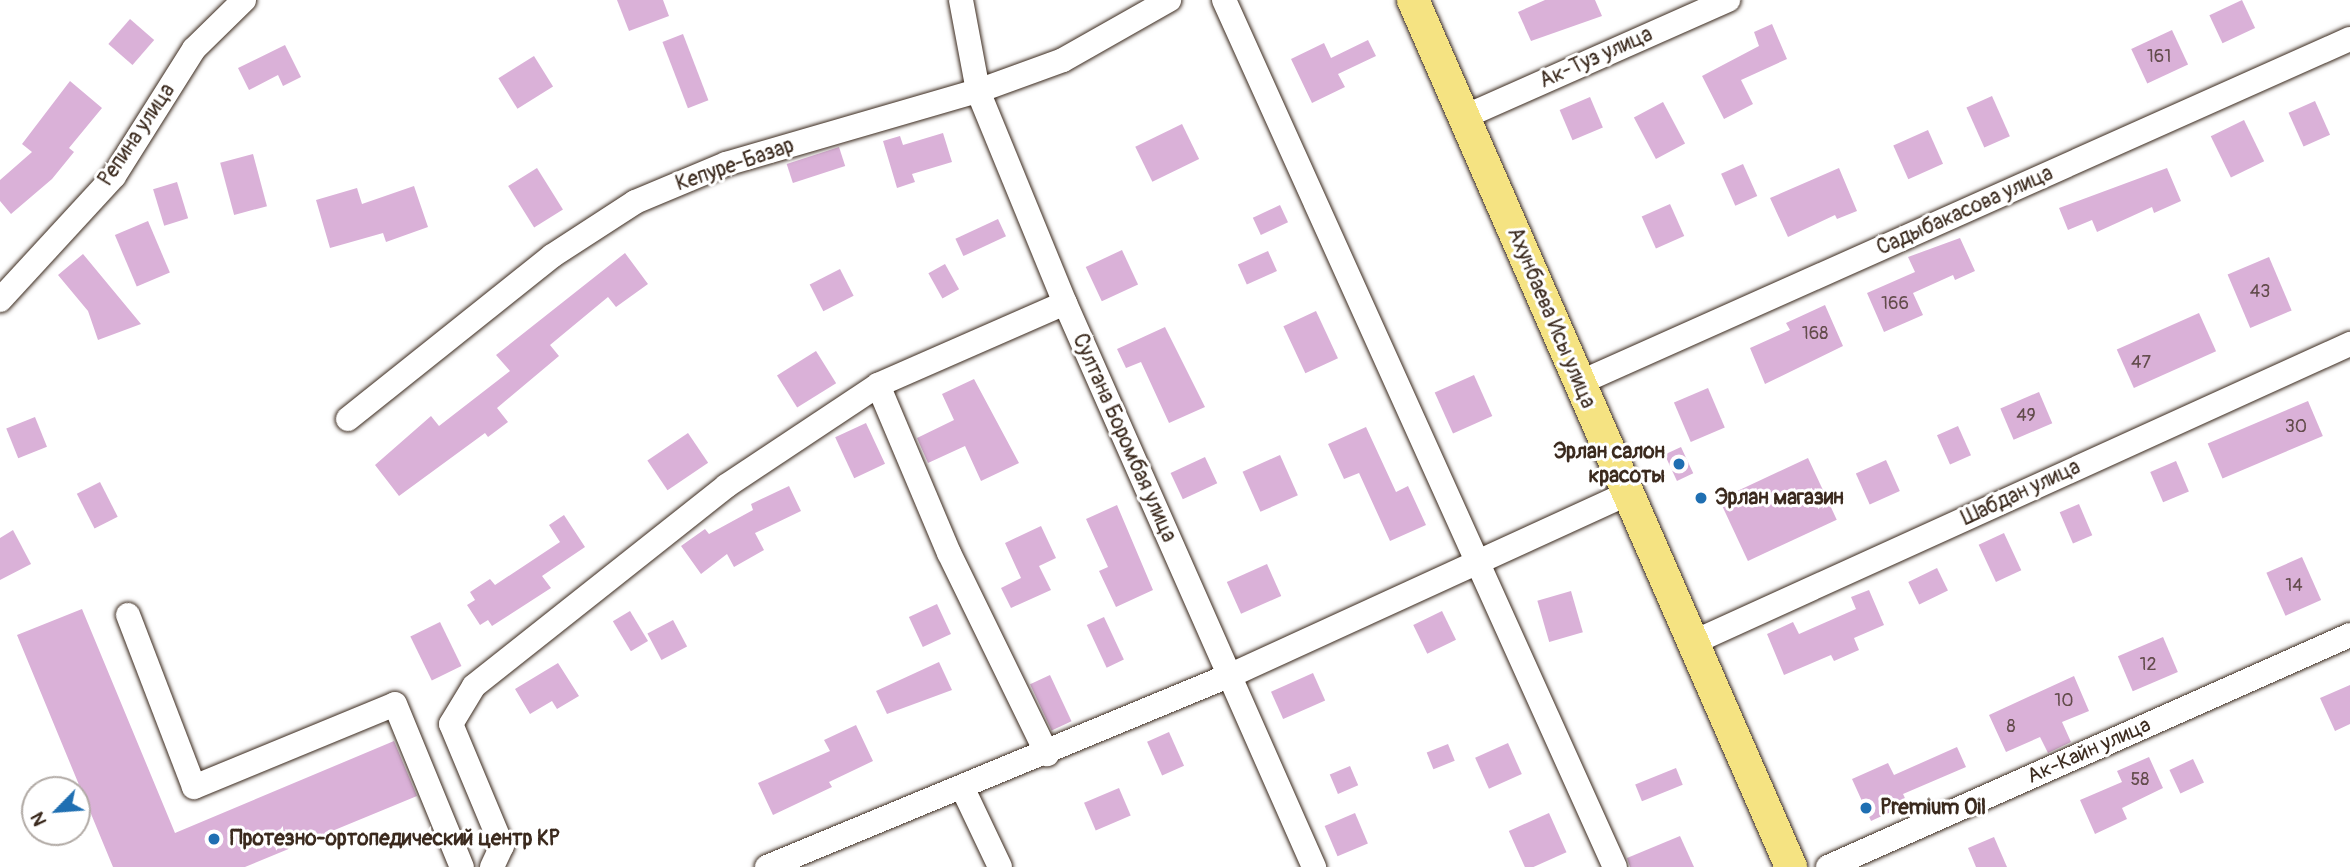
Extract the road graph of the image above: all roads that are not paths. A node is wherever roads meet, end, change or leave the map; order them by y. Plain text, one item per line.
1 (244, 0) edge
2 (961, 0) edge
3 (1169, 0) edge
4 (1224, 0) edge
5 (1413, 0) edge
6 (1728, 0) edge
7 (2350, 39) edge
8 (978, 91) junction
9 (1464, 117) junction
10 (0, 300) edge
11 (1065, 303) junction
12 (2350, 344) edge
13 (1579, 383) junction
14 (877, 385) junction
15 (348, 419) dead end
16 (1628, 493) junction
17 (1478, 563) junction
18 (128, 615) dead end
19 (2350, 635) edge
20 (1692, 643) junction
21 (1230, 676) junction
22 (1047, 754) junction
23 (963, 789) junction
24 (462, 867) edge
25 (492, 867) edge
26 (767, 867) edge
27 (1000, 867) edge
28 (1314, 867) edge
29 (1615, 867) edge
30 (1791, 867) edge
31 (1828, 867) edge

1 - 10 street, Репина улица
2 - 8 street, Султана Боромбая улица
3 - 8 street, Кепуре-Базар
4 - 17 street
5 - 9 main road, Ахунбаева Исы улица
6 - 9 street, Ак-Туз улица
7 - 13 street, Садыбакасова улица
8 - 11 street, Султана Боромбая улица
8 - 15 street, Кепуре-Базар
9 - 13 main road, Ахунбаева Исы улица
11 - 14 street
11 - 21 street, Султана Боромбая улица
12 - 20 street, Шабдан улица
13 - 16 main road, Ахунбаева Исы улица
14 - 22 street
14 - 25 street
16 - 17 street
16 - 20 main road, Ахунбаева Исы улица
17 - 21 street
17 - 29 street
18 - 24 street
19 - 31 street, Ак-Кайн улица
20 - 30 main road, Ахунбаева Исы улица
21 - 22 street
21 - 28 street, Султана Боромбая улица
22 - 23 street
23 - 26 street
23 - 27 street

